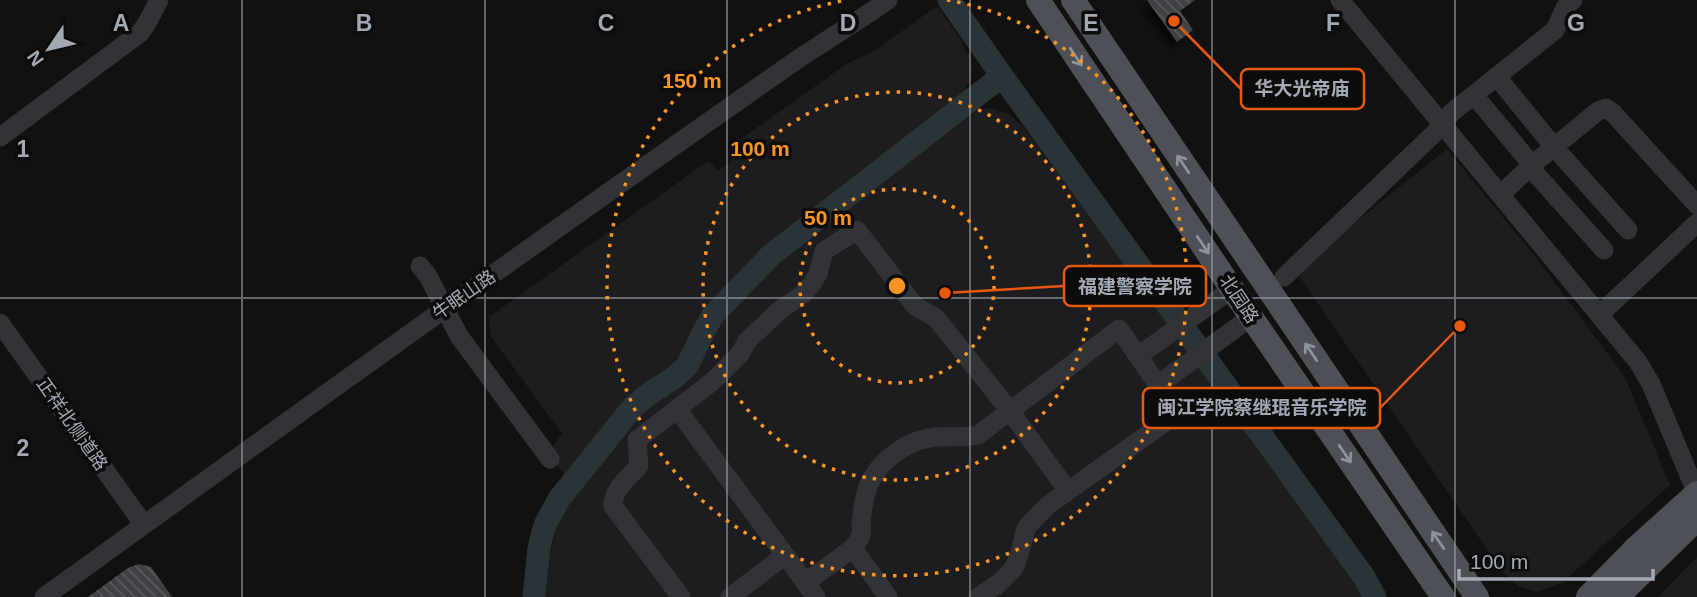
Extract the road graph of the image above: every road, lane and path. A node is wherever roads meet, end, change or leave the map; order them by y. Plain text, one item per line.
1 (159, 0) edge
2 (888, 0) edge
3 (1038, 0) edge
4 (1073, 0) edge
5 (1340, 0) edge
6 (1573, 0) edge
7 (1497, 77) junction
8 (1474, 95) junction
9 (1443, 125) junction
10 (0, 137) edge
11 (1554, 147) junction
12 (1532, 165) junction
13 (1500, 195) junction
14 (1697, 205) edge
15 (1697, 223) edge
16 (1628, 230) dead end
17 (1604, 250) dead end
18 (421, 266) dead end
19 (1284, 277) dead end
20 (1223, 295) junction
21 (445, 309) junction
22 (1599, 314) junction
23 (0, 323) edge
24 (1244, 323) junction
25 (1145, 351) junction
26 (1166, 380) junction
27 (677, 409) junction
28 (1010, 411) junction
29 (550, 459) dead end
30 (1068, 491) junction
31 (1697, 493) edge
32 (1697, 519) edge
33 (144, 525) junction
34 (853, 548) junction
35 (784, 556) junction
36 (810, 590) edge
37 (44, 597) edge
38 (681, 597) edge
39 (730, 597) edge
40 (888, 597) edge
41 (897, 597) edge
42 (906, 597) edge
43 (978, 597) edge
44 (1443, 597) edge
45 (1477, 597) edge
46 (1588, 597) edge
47 (1617, 597) edge

1 - 10 street
2 - 21 street, 牛眠山路
3 -> 20 main road, 北园路
45 -> 4 main road, 北园路
5 - 9 street
6 - 7 street
7 - 8 street
7 - 11 street
8 - 9 street
8 - 12 street
9 - 13 street
9 - 19 street
11 - 12 street
11 - 14 street
11 - 16 street
12 - 13 street
12 - 17 street
13 - 22 street
15 - 22 street
18 - 21 street
20 - 24 main road, 北园路
20 - 25 street
21 - 29 street
21 - 33 street, 牛眠山路
22 - 31 street
23 - 33 street, 正祥北侧道路
24 - 26 street
24 -> 44 main road, 北园路
25 - 26 street
25 - 28 street
26 - 30 street
27 - 28 street
27 - 35 street
27 - 38 street
28 - 30 street
28 - 34 street
30 - 43 street
31 - 46 main road
32 - 47 main road
33 - 37 street, 牛眠山路
34 - 36 street
34 - 40 street
35 - 36 street
35 - 39 street
41 - 42 street

